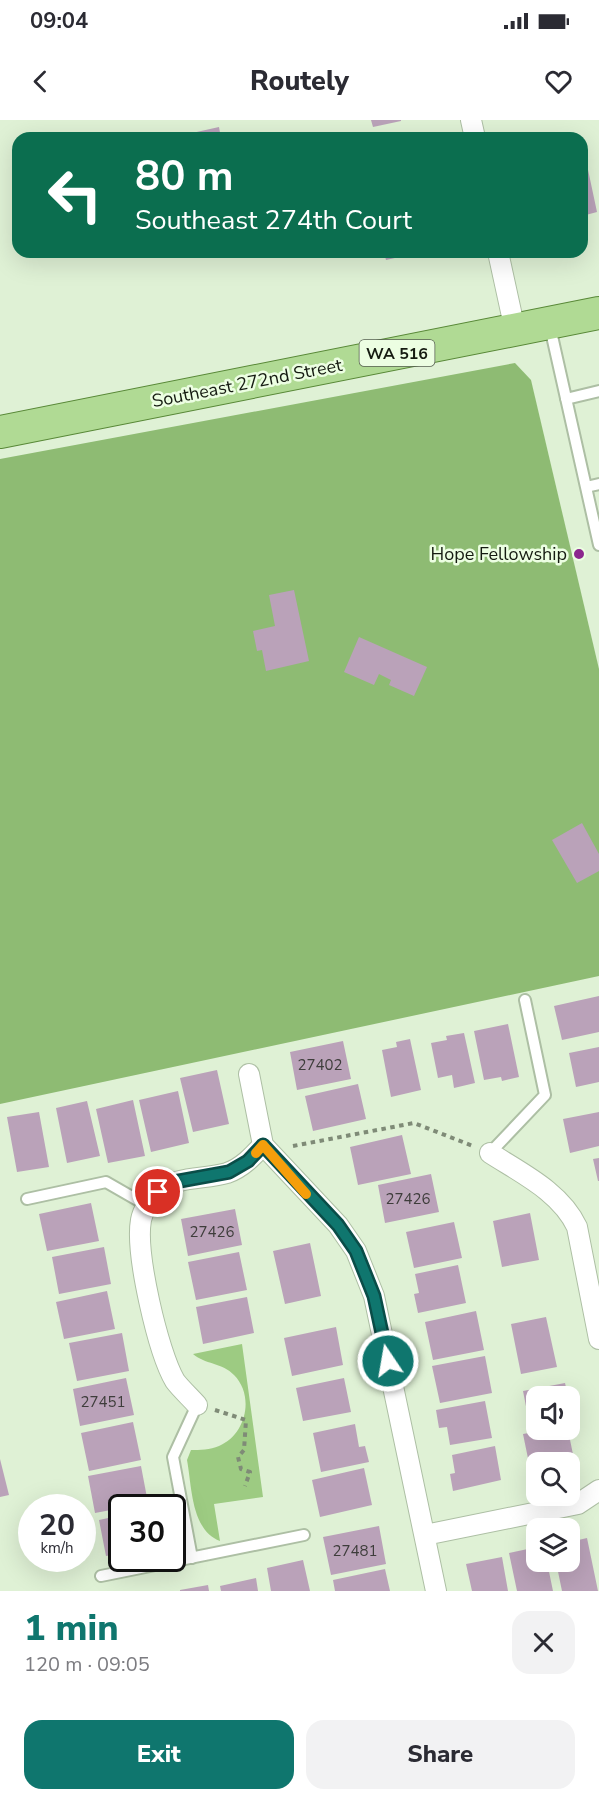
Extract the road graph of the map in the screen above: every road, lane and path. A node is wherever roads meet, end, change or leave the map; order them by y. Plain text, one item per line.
1 (499, 258) edge
2 (599, 314) edge
3 (549, 323) junction
4 (515, 330) junction
5 (599, 391) edge
6 (566, 399) junction
7 (0, 432) edge
8 (599, 484) edge
9 (586, 487) junction
10 (599, 545) edge
11 (525, 1000) dead end
12 (249, 1074) dead end
13 (266, 1148) junction
14 (490, 1153) junction
15 (27, 1199) dead end
16 (146, 1205) junction
17 (599, 1339) edge
18 (197, 1405) junction
19 (245, 1486) dead end
20 (599, 1490) edge
21 (304, 1534) dead end
22 (424, 1535) junction
23 (192, 1558) junction
24 (100, 1576) dead end
25 (436, 1591) edge

1 - 4 street
2 - 3 main road, Southeast 272nd Street / WA 516
3 - 4 main road, Southeast 272nd Street / WA 516
3 - 6 lane
4 - 7 main road, Southeast 272nd Street / WA 516
5 - 6 lane
6 - 9 lane
8 - 9 lane
9 - 10 lane
11 - 14 lane
12 - 13 street
13 - 14 path
13 - 16 street
13 - 22 street
14 - 17 street
15 - 16 lane
16 - 18 street
18 - 19 path
18 - 23 lane
20 - 22 street
21 - 23 lane
22 - 25 street
23 - 24 lane

